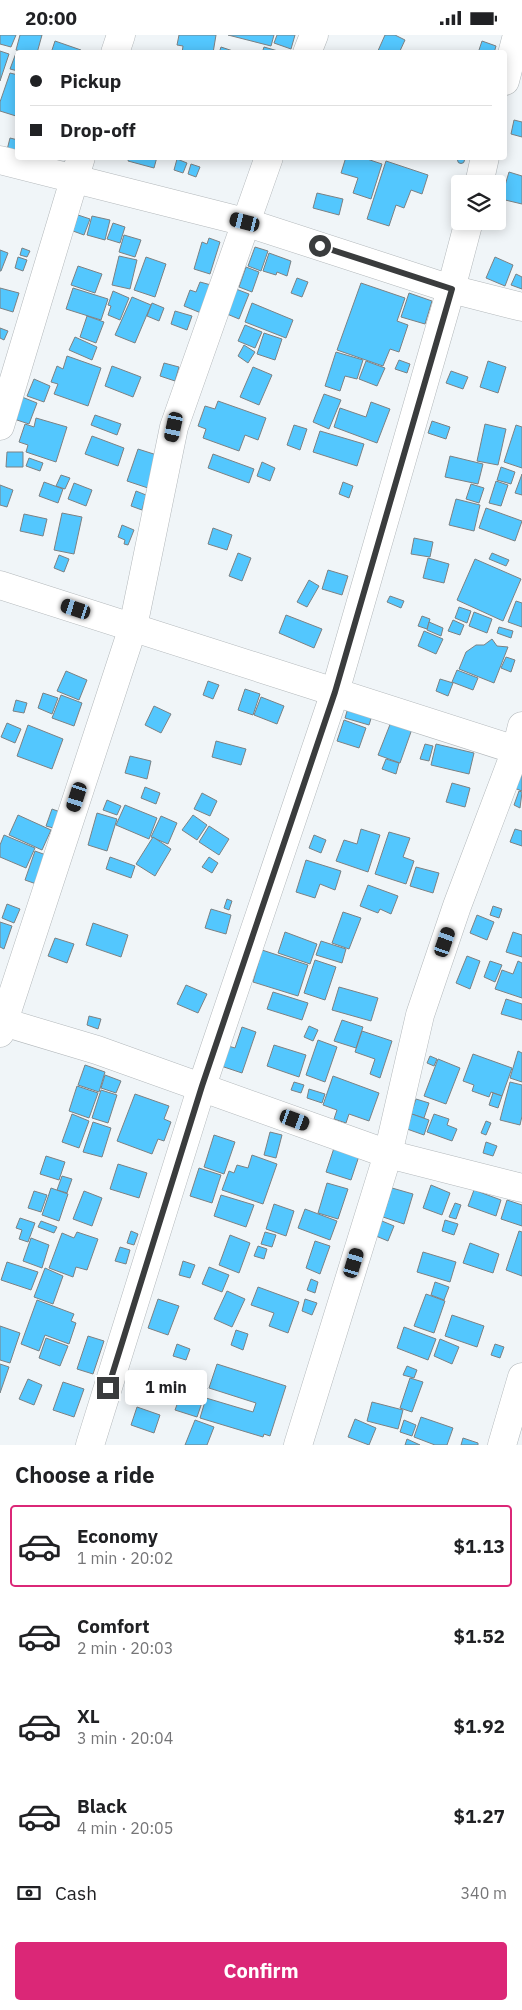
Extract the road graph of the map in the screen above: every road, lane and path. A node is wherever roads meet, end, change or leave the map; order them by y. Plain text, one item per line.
1 (120, 35) edge
2 (314, 35) edge
3 (517, 35) edge
4 (116, 50) edge
5 (308, 50) edge
6 (507, 73) edge
7 (0, 160) edge
8 (268, 160) edge
9 (484, 160) edge
10 (78, 169) edge
11 (481, 175) edge
12 (245, 222) junction
13 (467, 230) edge
14 (452, 289) junction
15 (522, 307) edge
16 (0, 426) edge
17 (0, 585) edge
18 (132, 627) junction
19 (335, 692) junction
20 (520, 743) edge
21 (1, 1026) edge
22 (202, 1086) junction
23 (388, 1154) junction
24 (522, 1189) edge
25 (522, 1377) edge
26 (90, 1445) edge
27 (298, 1445) edge
28 (502, 1445) edge

1 - 4 street
2 - 5 street
3 - 6 street
7 - 10 street
8 - 12 street
9 - 11 street
10 - 12 street
10 - 16 street
12 - 14 street
12 - 18 street
13 - 14 street
14 - 15 street
14 - 19 street
17 - 18 street
18 - 19 street
18 - 21 street
19 - 20 street
19 - 22 street
20 - 23 street
21 - 22 street
22 - 23 street
22 - 26 street
23 - 24 street
23 - 27 street
25 - 28 street

